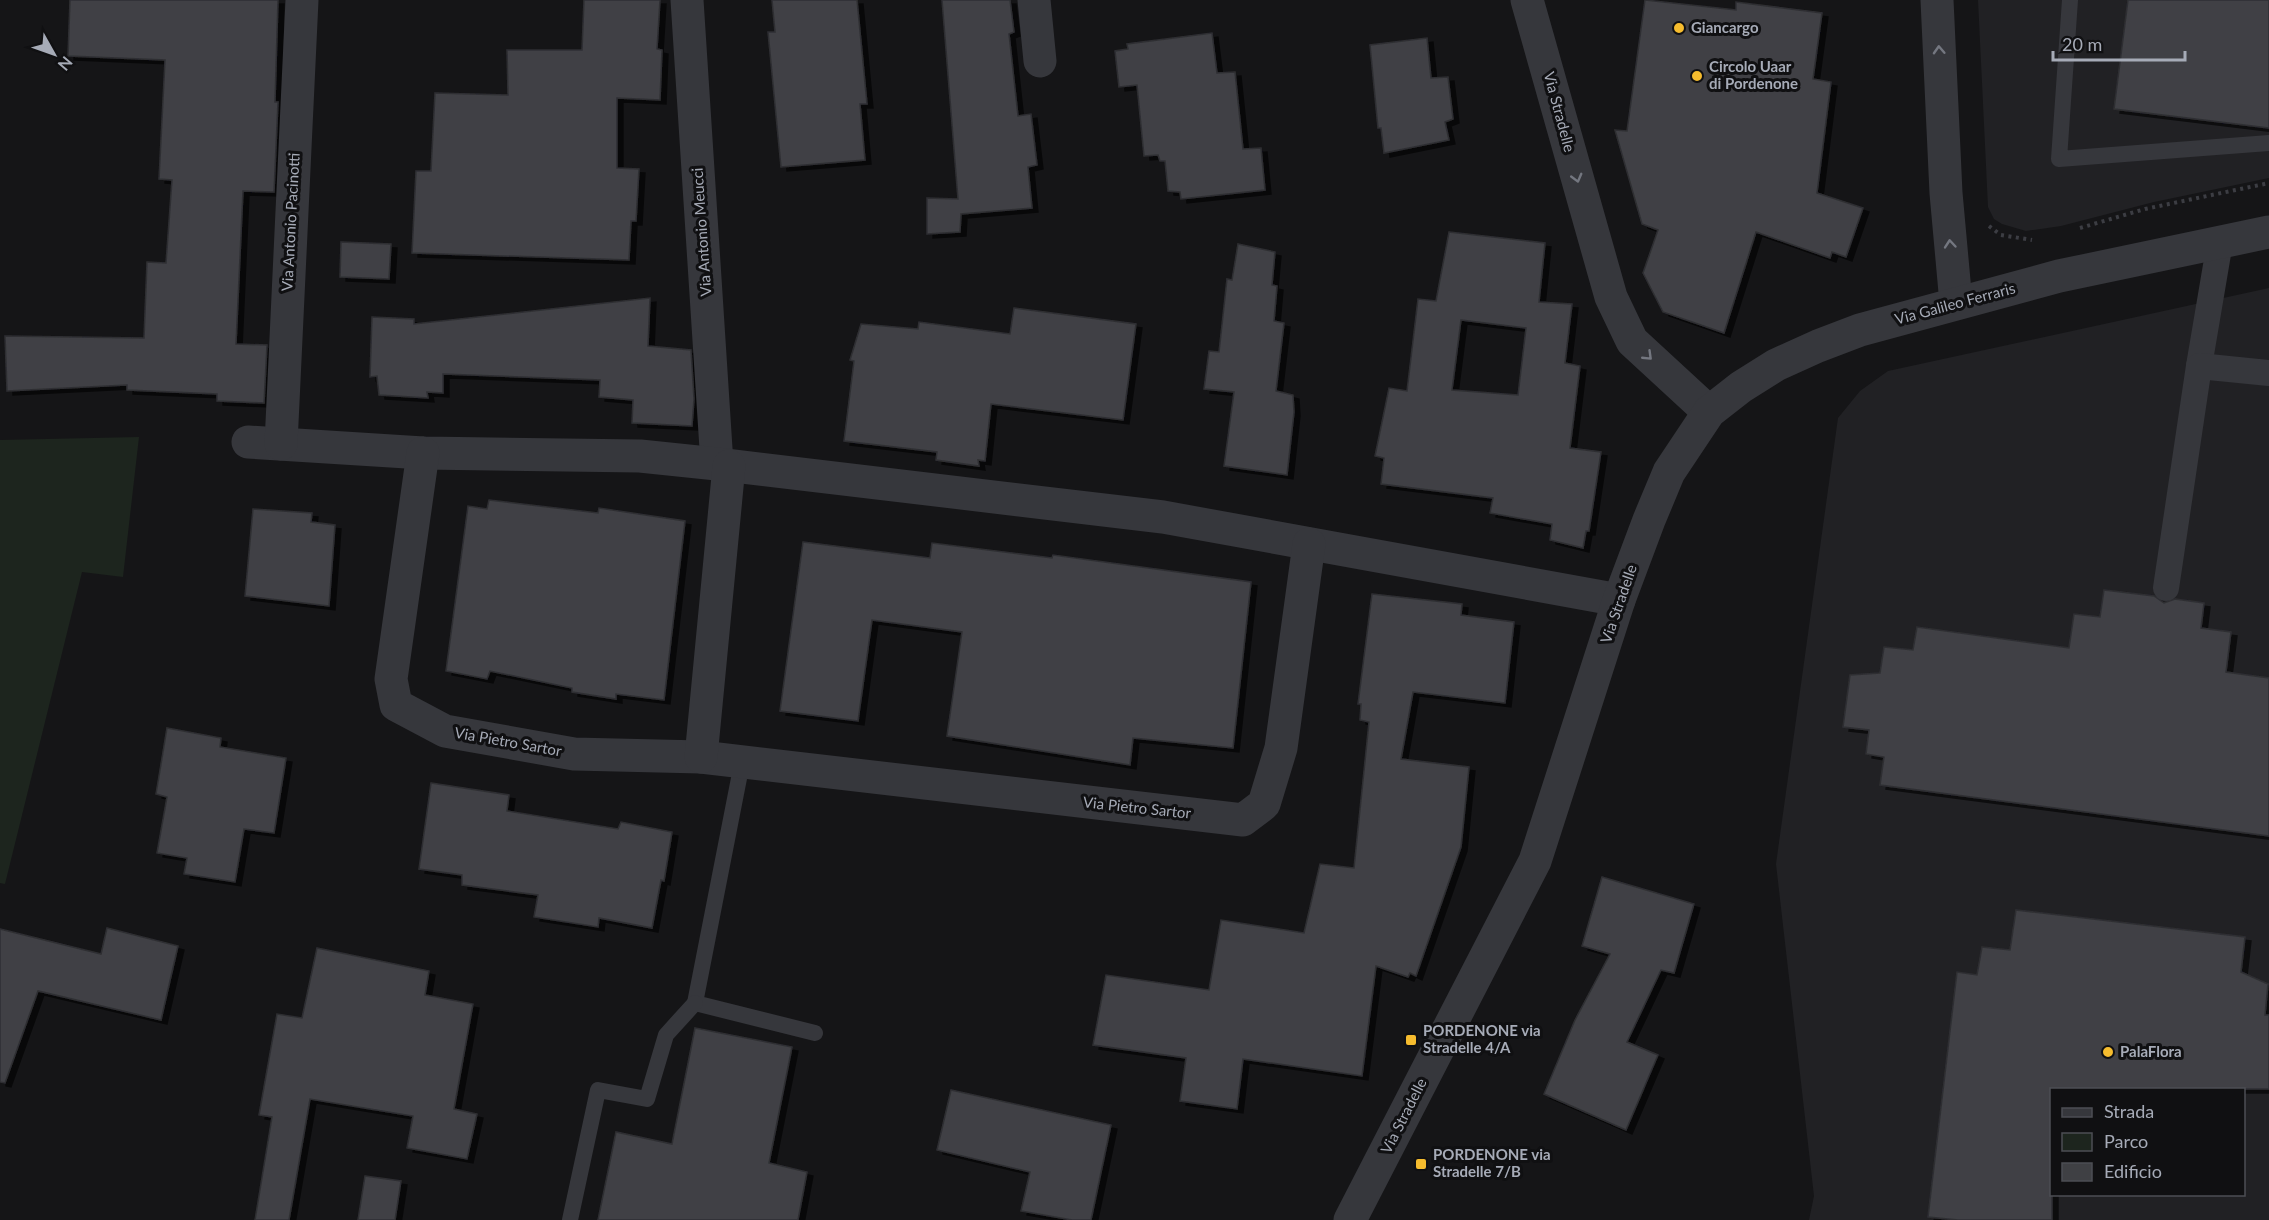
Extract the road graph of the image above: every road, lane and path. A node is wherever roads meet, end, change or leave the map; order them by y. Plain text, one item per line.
1 (302, 0) edge
2 (687, 0) edge
3 (1034, 0) edge
4 (1527, 0) edge
5 (1937, 0) edge
6 (2070, 0) edge
7 (1040, 61) dead end
8 (2269, 143) edge
9 (2269, 232) edge
10 (2220, 242) junction
11 (1956, 303) junction
12 (2199, 366) junction
13 (2269, 374) edge
14 (1709, 412) junction
15 (248, 442) dead end
16 (281, 444) junction
17 (423, 453) junction
18 (723, 465) junction
19 (1310, 544) junction
20 (2166, 588) dead end
21 (1619, 600) junction
22 (701, 757) junction
23 (742, 763) junction
24 (695, 1003) junction
25 (815, 1033) dead end
26 (570, 1220) edge
27 (1350, 1220) edge

1 - 16 street, Via Antonio Pacinotti
2 - 18 street, Via Antonio Meucci
3 - 7 street
4 -> 14 street, Via Stradelle
11 -> 5 street
6 - 8 lane
9 - 10 street, Via Galileo Ferraris
10 - 11 street, Via Galileo Ferraris
10 - 12 street
11 - 14 street, Via Galileo Ferraris
12 - 13 street
12 - 20 street
14 - 21 street, Via Stradelle
15 - 16 street
16 - 17 street
17 - 18 street
17 - 22 street, Via Pietro Sartor
18 - 19 street
18 - 22 street
19 - 21 street
19 - 23 street, Via Pietro Sartor
21 - 27 street, Via Stradelle
22 - 23 street, Via Pietro Sartor
23 - 24 lane
24 - 25 lane
24 - 26 lane

